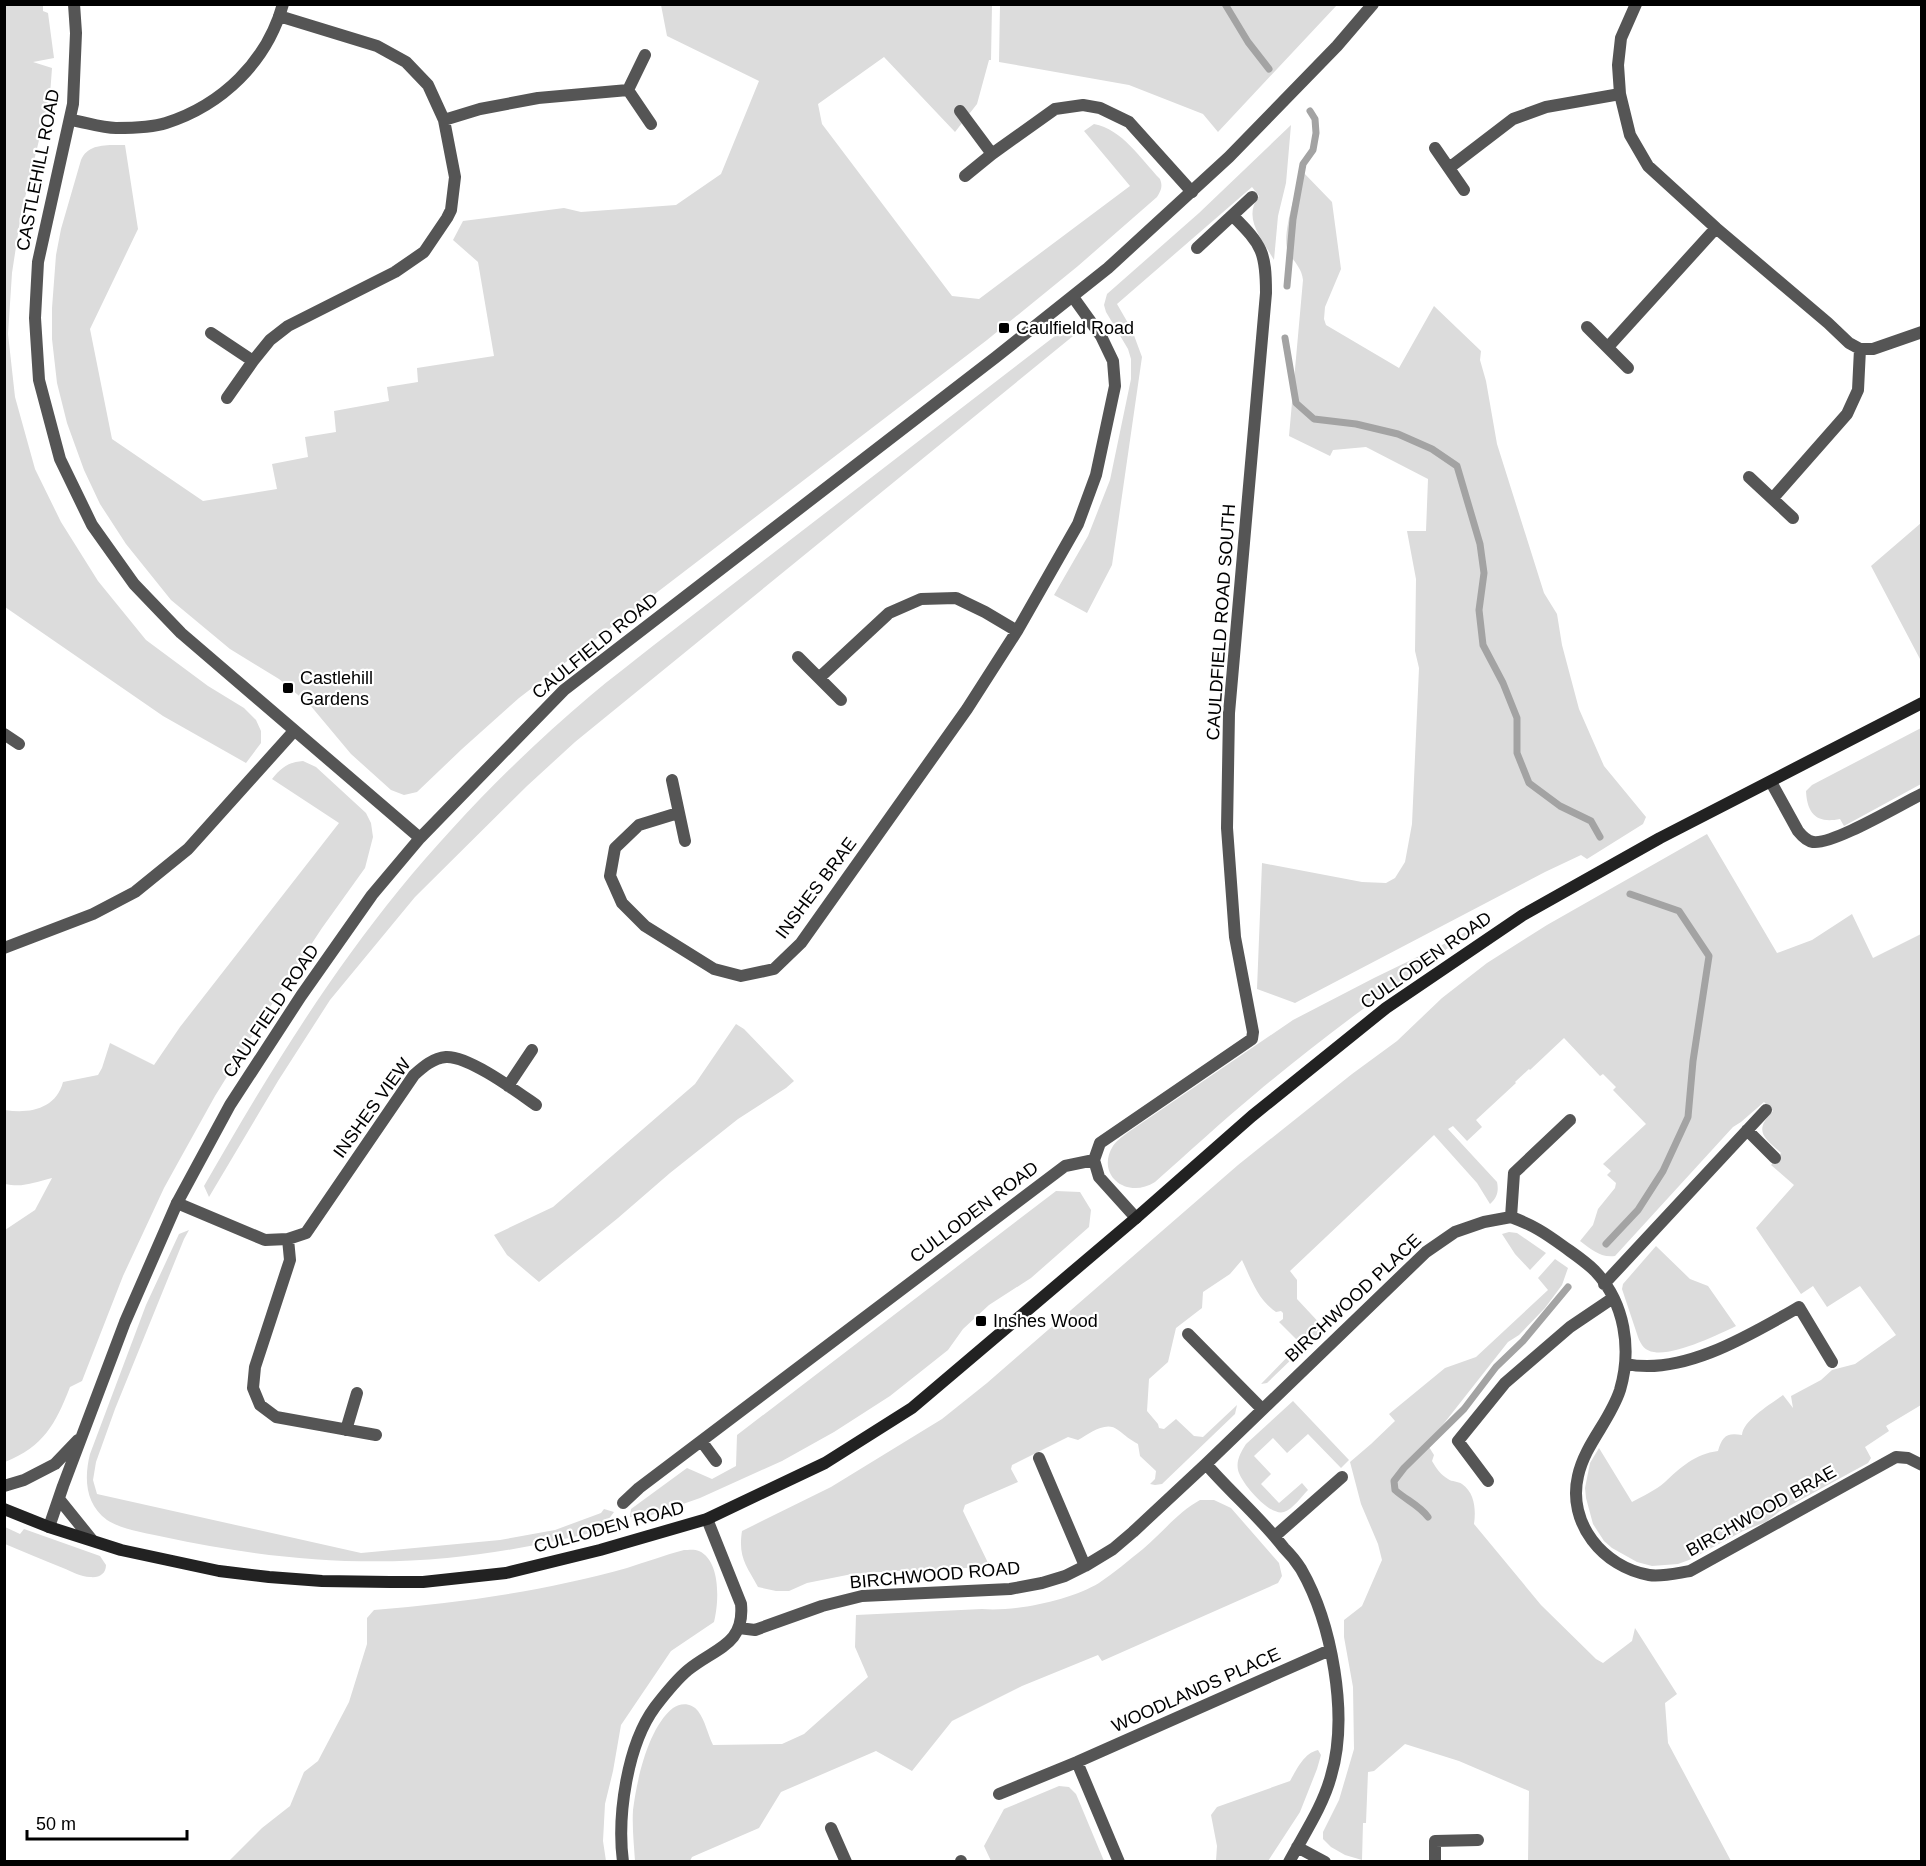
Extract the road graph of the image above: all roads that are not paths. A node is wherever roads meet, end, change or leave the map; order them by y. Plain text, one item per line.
1 (74, 4) edge
2 (1373, 4) edge
3 (1636, 4) edge
4 (281, 10) edge
5 (645, 55) dead end
6 (628, 90) junction
7 (1620, 94) junction
8 (960, 111) dead end
9 (71, 120) junction
10 (444, 120) junction
11 (651, 124) dead end
12 (1436, 148) dead end
13 (992, 154) junction
14 (1449, 168) junction
15 (965, 176) dead end
16 (1464, 190) dead end
17 (1192, 192) junction
18 (1252, 197) dead end
19 (1233, 216) junction
20 (1716, 228) junction
21 (1197, 248) dead end
22 (1073, 297) junction
23 (1587, 327) dead end
24 (1922, 332) edge
25 (211, 333) dead end
26 (1608, 347) junction
27 (1860, 349) junction
28 (253, 361) junction
29 (1628, 368) dead end
30 (227, 398) dead end
31 (1749, 477) dead end
32 (1773, 498) junction
33 (1793, 518) dead end
34 (1017, 631) junction
35 (798, 657) dead end
36 (819, 678) junction
37 (841, 700) dead end
38 (1922, 704) edge
39 (294, 731) junction
40 (4, 734) edge
41 (19, 744) dead end
42 (672, 780) dead end
43 (1771, 782) junction
44 (1922, 794) edge
45 (678, 813) junction
46 (420, 838) junction
47 (685, 841) dead end
48 (4, 948) edge
49 (532, 1050) dead end
50 (508, 1086) junction
51 (537, 1105) dead end
52 (1766, 1110) dead end
53 (1570, 1120) dead end
54 (1747, 1130) junction
55 (1775, 1158) dead end
56 (1094, 1160) junction
57 (177, 1203) junction
58 (1511, 1217) junction
59 (1136, 1218) junction
60 (288, 1239) junction
61 (1604, 1284) junction
62 (1613, 1298) junction
63 (1188, 1334) dead end
64 (1833, 1362) dead end
65 (1626, 1364) junction
66 (357, 1393) dead end
67 (1262, 1409) junction
68 (346, 1430) junction
69 (83, 1435) junction
70 (376, 1435) dead end
71 (702, 1442) junction
72 (1039, 1458) dead end
73 (716, 1461) dead end
74 (1206, 1464) junction
75 (1922, 1465) edge
76 (1342, 1477) dead end
77 (1488, 1481) dead end
78 (4, 1485) edge
79 (58, 1499) junction
80 (623, 1503) dead end
81 (4, 1509) edge
82 (707, 1519) junction
83 (49, 1527) junction
84 (1275, 1536) junction
85 (92, 1540) junction
86 (1085, 1566) junction
87 (739, 1628) junction
88 (1330, 1650) junction
89 (1077, 1762) junction
90 (999, 1794) dead end
91 (831, 1828) dead end
92 (1478, 1840) dead end
93 (1297, 1847) junction
94 (623, 1862) edge
95 (846, 1862) edge
96 (1119, 1862) edge
97 (1288, 1862) edge
98 (1325, 1862) edge
99 (1435, 1862) edge

1 - 9 street, CASTLEHILL ROAD
2 - 17 street, CAULFIELD ROAD
3 - 7 street
4 - 9 street
4 - 10 street
5 - 6 street
6 - 10 street
6 - 11 street
7 - 14 street
7 - 20 street
8 - 13 street
9 - 39 street, CASTLEHILL ROAD
10 - 28 street
12 - 14 street
13 - 15 street
13 - 17 street
14 - 16 street
17 - 22 street, CAULFIELD ROAD
18 - 19 street
19 - 21 street
19 - 56 street, CAULDFIELD ROAD SOUTH
20 - 26 street
20 - 27 street
22 - 34 street, INSHES BRAE
22 - 46 street, CAULFIELD ROAD
23 - 26 street
24 - 27 street
25 - 28 street
26 - 29 street
27 - 32 street
28 - 30 street
31 - 32 street
32 - 33 street
34 - 36 street
34 - 45 street, INSHES BRAE
35 - 36 street
36 - 37 street
38 - 43 main road, CULLODEN ROAD
39 - 46 street, CASTLEHILL ROAD
39 - 48 street
40 - 41 street
42 - 45 street
43 - 44 street
43 - 59 main road, CULLODEN ROAD
45 - 47 street
46 - 57 street, CAULFIELD ROAD
49 - 50 street
50 - 51 street, INSHES VIEW
50 - 60 street, INSHES VIEW
52 - 54 street
53 - 58 street
54 - 55 street
54 - 61 street
56 - 59 street
56 - 71 street, CULLODEN ROAD
57 - 60 street
57 - 69 street, CAULFIELD ROAD
58 - 61 street, BIRCHWOOD BRAE
58 - 67 street, BIRCHWOOD PLACE
59 - 82 main road, CULLODEN ROAD
60 - 68 street
61 - 62 street, BIRCHWOOD BRAE
62 - 65 street, BIRCHWOOD BRAE
62 - 77 street
63 - 67 street
64 - 65 street
65 - 75 street, BIRCHWOOD BRAE
66 - 68 street
67 - 74 street, BIRCHWOOD PLACE
68 - 70 street
69 - 78 street
69 - 79 street, CAULFIELD ROAD
71 - 73 street
71 - 80 street, CULLODEN ROAD
72 - 86 street
74 - 84 street
74 - 86 street, BIRCHWOOD ROAD
76 - 84 street
79 - 83 street, CAULFIELD ROAD
79 - 85 street
81 - 83 main road, CULLODEN ROAD
82 - 85 main road, CULLODEN ROAD
82 - 87 street
83 - 85 main road, CULLODEN ROAD
84 - 88 street
86 - 87 street, BIRCHWOOD ROAD
87 - 94 street
88 - 89 street, WOODLANDS PLACE
88 - 93 street
89 - 90 street, WOODLANDS PLACE
89 - 96 street
91 - 95 street
92 - 99 street
93 - 97 street
93 - 98 street

